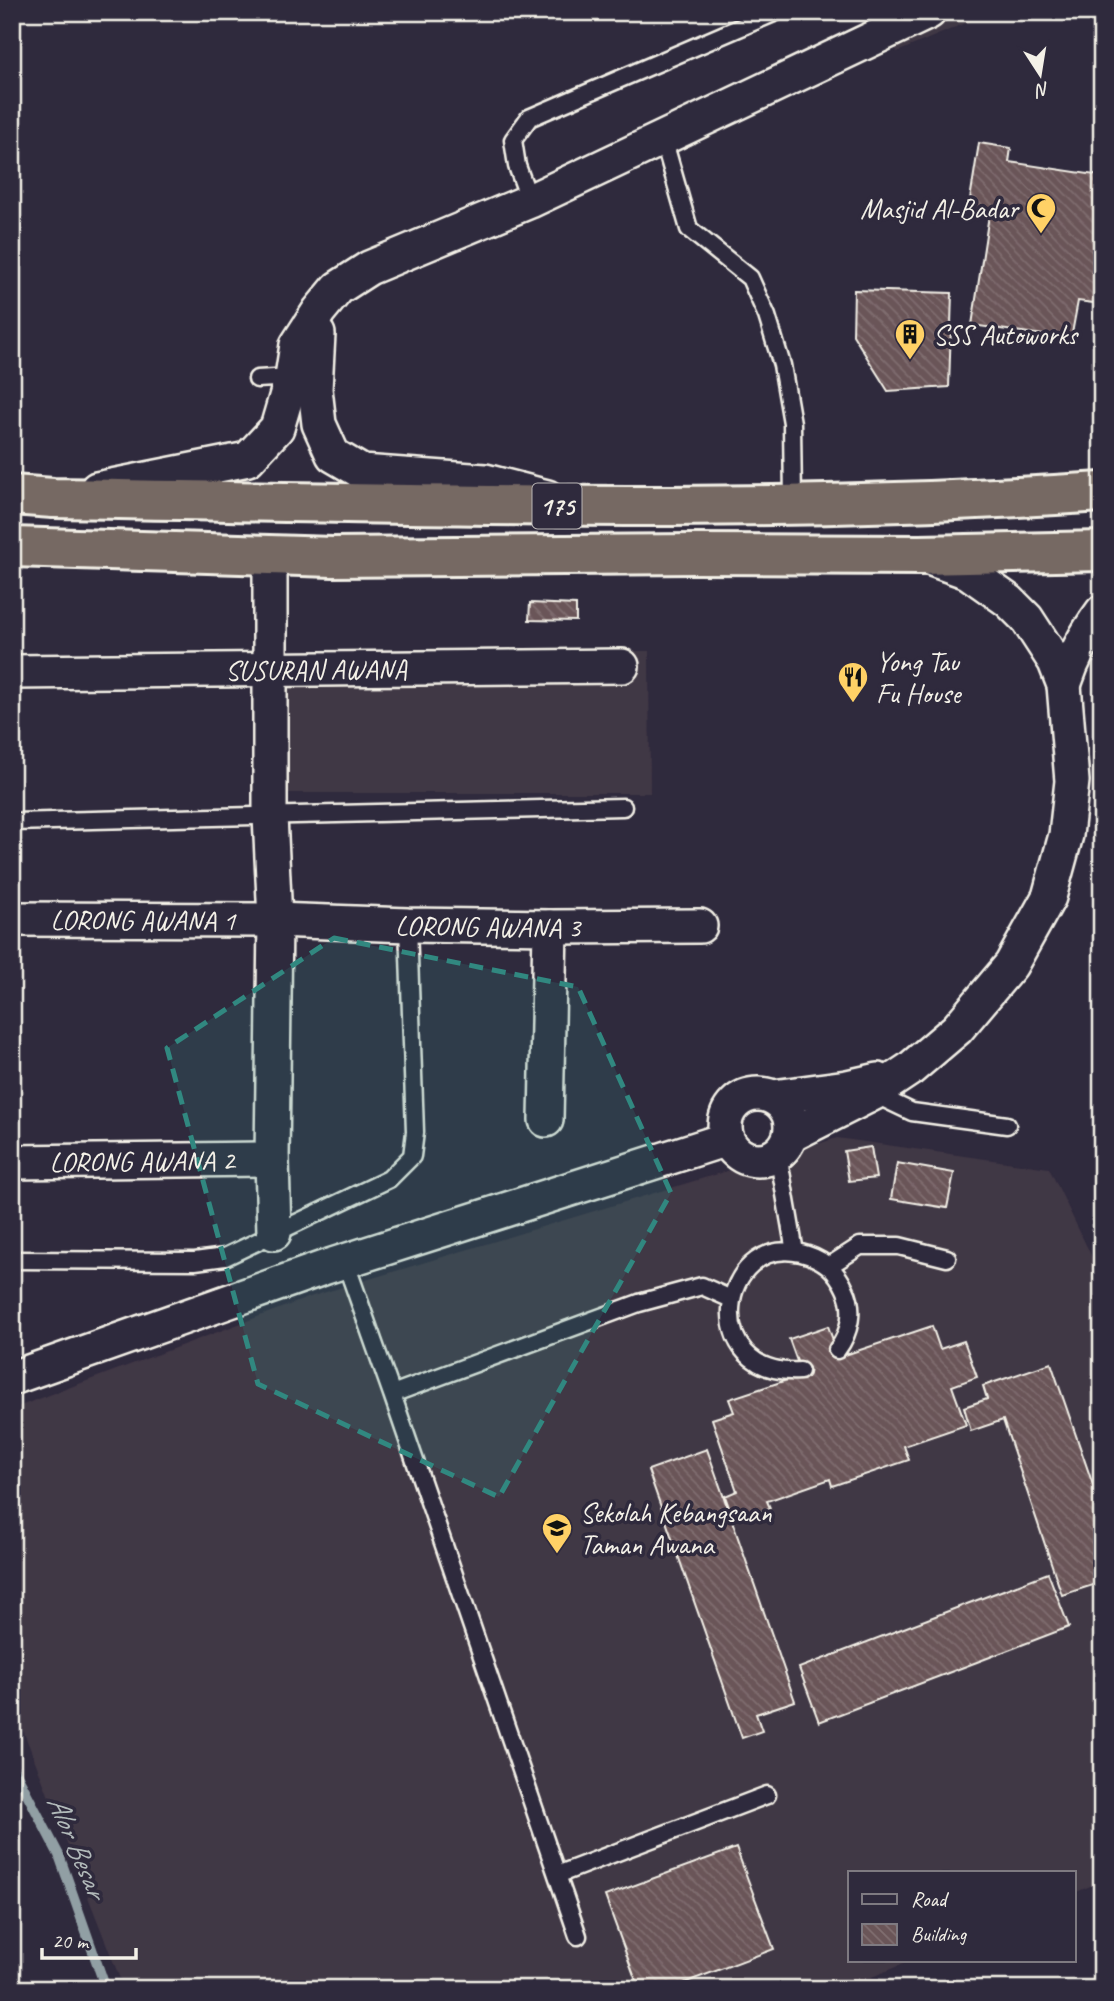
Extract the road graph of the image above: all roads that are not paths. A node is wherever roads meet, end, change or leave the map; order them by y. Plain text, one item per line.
1 (776, 12) edge
2 (917, 14) edge
3 (663, 138) junction
4 (530, 201) junction
5 (319, 311) junction
6 (292, 377) junction
7 (257, 379) dead end
8 (1102, 492) edge
9 (12, 495) edge
10 (53, 498) junction
11 (793, 503) junction
12 (580, 506) junction
13 (12, 547) edge
14 (1102, 551) edge
15 (270, 555) junction
16 (920, 555) junction
17 (1102, 611) edge
18 (622, 666) dead end
19 (271, 671) junction
20 (12, 672) edge
21 (1064, 685) junction
22 (623, 807) dead end
23 (270, 816) junction
24 (12, 822) edge
25 (12, 919) edge
26 (275, 920) junction
27 (408, 925) junction
28 (700, 926) dead end
29 (550, 927) junction
30 (910, 1069) junction
31 (874, 1094) junction
32 (773, 1097) junction
33 (546, 1120) dead end
34 (1007, 1125) dead end
35 (727, 1139) junction
36 (784, 1145) junction
37 (272, 1159) junction
38 (12, 1162) edge
39 (274, 1233) junction
40 (795, 1252) junction
41 (947, 1258) dead end
42 (12, 1260) edge
43 (345, 1261) junction
44 (830, 1266) junction
45 (731, 1299) junction
46 (837, 1350) dead end
47 (800, 1371) dead end
48 (12, 1378) edge
49 (392, 1394) junction
50 (767, 1795) dead end
51 (557, 1875) junction
52 (578, 1936) dead end

1 - 4 lane
2 - 3 street
3 - 4 street
3 - 11 lane
4 - 5 street
5 - 6 street
5 - 12 street
6 - 7 lane
6 - 10 street
8 - 11 highway, 175
9 - 10 highway, 175
10 - 12 highway, 175
11 - 12 highway, 175
13 - 15 highway, 175
14 - 16 highway, 175
15 - 16 highway, 175
15 - 19 street
16 - 21 street
17 - 21 street
18 - 19 street, SUSURAN AWANA
19 - 20 street, SUSURAN AWANA
19 - 23 street
21 - 30 street
22 - 23 lane
23 - 24 lane
23 - 26 street
25 - 26 street, LORONG AWANA 1
26 - 27 street, LORONG AWANA 3
26 - 37 street
27 - 29 street, LORONG AWANA 3
27 - 39 lane
28 - 29 street, LORONG AWANA 3
29 - 33 street
30 - 31 street
30 - 32 street
31 - 34 lane
31 - 36 street
32 - 35 street
32 - 36 street
35 - 36 street
35 - 43 street
36 - 40 lane
37 - 38 street, LORONG AWANA 2
37 - 39 street
39 - 42 lane
40 - 44 lane
40 - 45 lane
41 - 44 lane
43 - 48 street
43 - 49 lane
44 - 46 lane
45 - 47 lane
45 - 49 lane
49 - 51 lane
50 - 51 lane
51 - 52 lane

